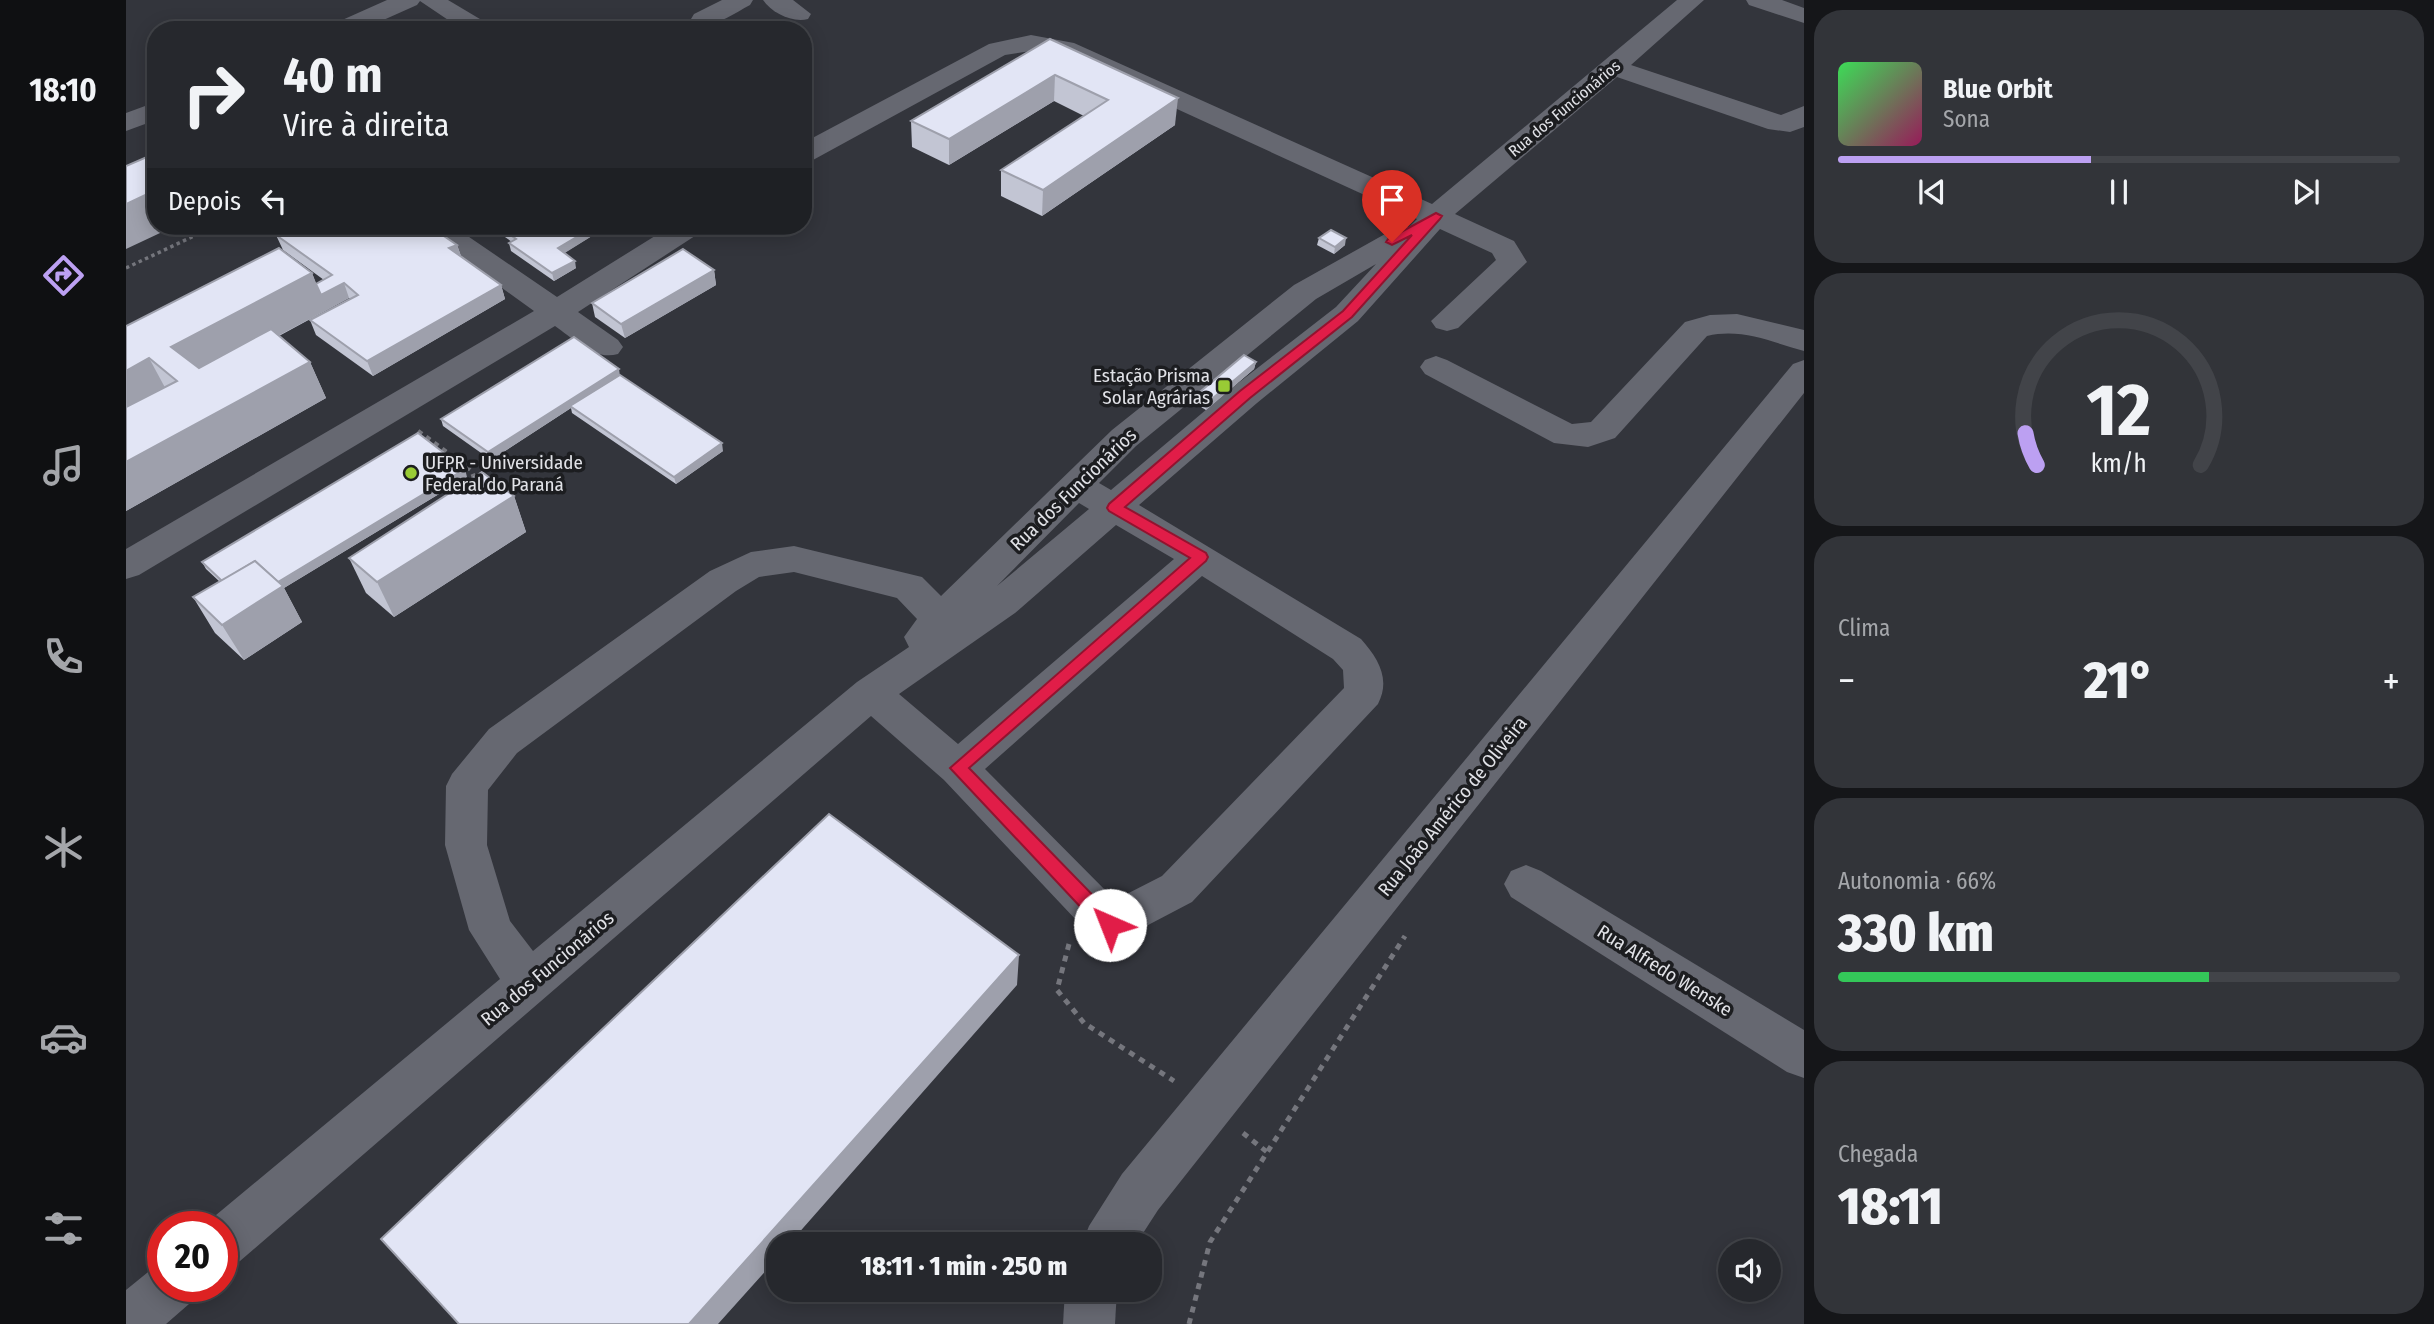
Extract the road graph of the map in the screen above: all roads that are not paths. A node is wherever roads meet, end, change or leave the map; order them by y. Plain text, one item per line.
1 (408, 0) edge
2 (431, 0) edge
3 (741, 0) edge
4 (775, 0) edge
5 (1692, 0) edge
6 (1758, 0) edge
7 (799, 14) dead end
8 (1804, 16) edge
9 (703, 19) dead end
10 (360, 21) edge
11 (466, 21) edge
12 (1613, 67) junction
13 (147, 114) edge
14 (1804, 114) edge
15 (126, 123) edge
16 (812, 149) edge
17 (1436, 216) junction
18 (447, 235) edge
19 (677, 235) edge
20 (557, 311) junction
21 (1447, 321) dead end
22 (607, 347) dead end
23 (1436, 367) dead end
24 (1802, 369) edge
25 (1075, 485) junction
26 (1114, 508) junction
27 (1200, 557) junction
28 (126, 566) edge
29 (940, 619) junction
30 (871, 693) junction
31 (958, 768) junction
32 (1526, 884) dead end
33 (529, 982) junction
34 (1804, 1056) edge
35 (238, 1229) edge
36 (1115, 1232) edge
37 (152, 1302) edge
38 (1090, 1302) edge
39 (127, 1324) edge
40 (1088, 1324) edge

1 - 10 street
2 - 11 street
3 - 9 street
4 - 7 street
5 - 12 street, Rua dos Funcionários
6 - 8 street
12 - 14 street
12 - 17 street, Rua dos Funcionários
13 - 15 street
16 - 17 street
17 - 21 street
17 - 25 street, Rua dos Funcionários
17 - 26 street, Rua dos Funcionários
18 - 20 street
19 - 20 street
20 - 22 street
20 - 28 street
23 - 24 street
24 - 36 street, Rua João Américo de Oliveira
25 - 26 street
25 - 29 street, Rua dos Funcionários
26 - 27 street
26 - 30 street, Rua dos Funcionários
27 - 31 street
27 - 31 street
29 - 30 street, Rua dos Funcionários
29 - 33 street
30 - 31 street
30 - 33 street, Rua dos Funcionários
32 - 34 street, Rua Alfredo Wenske
33 - 35 street, Rua dos Funcionários
37 - 39 street
38 - 40 street

